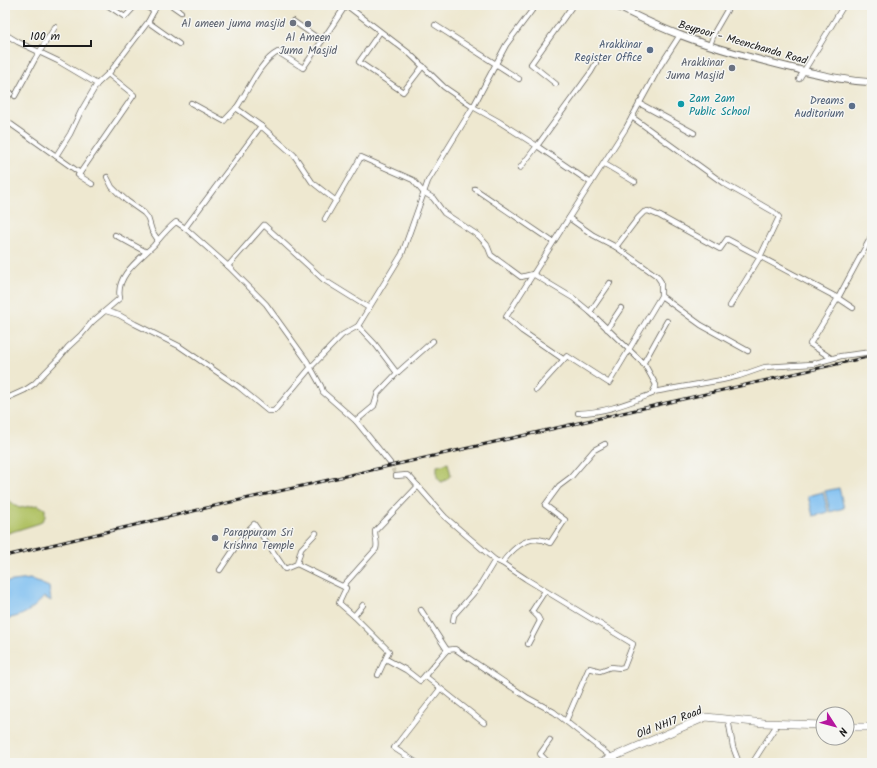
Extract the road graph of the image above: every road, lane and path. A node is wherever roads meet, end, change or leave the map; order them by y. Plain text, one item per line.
1 (107, 5) edge
2 (136, 5) edge
3 (143, 5) edge
4 (157, 5) edge
5 (171, 5) edge
6 (346, 5) edge
7 (536, 5) edge
8 (573, 5) edge
9 (614, 5) edge
10 (730, 5) edge
11 (844, 5) edge
12 (154, 10) junction
13 (181, 12) dead end
14 (293, 21) dead end
15 (148, 22) junction
16 (435, 25) dead end
17 (54, 27) dead end
18 (380, 32) junction
19 (5, 34) edge
20 (680, 35) junction
21 (322, 41) junction
22 (179, 44) dead end
23 (710, 45) junction
24 (39, 52) junction
25 (596, 63) dead end
26 (496, 65) junction
27 (423, 66) junction
28 (805, 71) junction
29 (108, 74) junction
30 (519, 79) dead end
31 (799, 79) dead end
32 (872, 82) edge
33 (97, 84) junction
34 (556, 84) dead end
35 (5, 101) edge
36 (190, 103) dead end
37 (639, 103) junction
38 (473, 107) junction
39 (236, 108) junction
40 (632, 117) junction
41 (5, 120) edge
42 (261, 126) junction
43 (694, 132) dead end
44 (537, 146) junction
45 (56, 156) junction
46 (604, 163) junction
47 (520, 168) dead end
48 (80, 173) junction
49 (107, 177) dead end
50 (635, 182) dead end
51 (591, 183) junction
52 (92, 184) dead end
53 (475, 189) dead end
54 (423, 192) junction
55 (336, 201) junction
56 (569, 218) junction
57 (325, 219) dead end
58 (185, 228) junction
59 (115, 235) dead end
60 (872, 235) edge
61 (158, 240) junction
62 (553, 242) junction
63 (616, 247) junction
64 (146, 252) junction
65 (760, 257) junction
66 (228, 266) junction
67 (533, 274) junction
68 (610, 283) dead end
69 (661, 296) junction
70 (838, 298) junction
71 (730, 306) dead end
72 (368, 308) junction
73 (621, 308) dead end
74 (852, 308) dead end
75 (106, 311) junction
76 (590, 312) junction
77 (667, 321) dead end
78 (358, 326) junction
79 (607, 329) junction
80 (433, 341) dead end
81 (629, 351) junction
82 (748, 352) dead end
83 (872, 352) edge
84 (831, 358) junction
85 (563, 359) junction
86 (643, 364) junction
87 (311, 367) junction
88 (397, 373) junction
89 (536, 390) dead end
90 (653, 392) junction
91 (5, 399) edge
92 (578, 413) dead end
93 (356, 421) junction
94 (605, 444) dead end
95 (390, 463) tunnel mouth
96 (396, 476) dead end
97 (418, 486) junction
98 (316, 533) dead end
99 (495, 560) junction
100 (502, 563) junction
101 (297, 564) junction
102 (220, 570) dead end
103 (343, 586) junction
104 (545, 591) junction
105 (363, 605) dead end
106 (421, 610) dead end
107 (354, 616) junction
108 (452, 621) dead end
109 (528, 644) dead end
110 (447, 650) junction
111 (386, 658) junction
112 (378, 674) dead end
113 (425, 676) junction
114 (440, 689) junction
115 (728, 719) junction
116 (566, 721) junction
117 (484, 723) dead end
118 (778, 723) junction
119 (815, 725) edge
120 (855, 727) edge
121 (872, 727) edge
122 (550, 740) dead end
123 (611, 757) junction
124 (417, 763) edge
125 (549, 763) edge
126 (599, 763) edge
127 (739, 763) edge
128 (754, 763) edge

1 - 2 street
3 - 12 street
4 - 12 street
5 - 13 street
6 - 18 street
6 - 21 street
7 - 26 street
8 - 34 street
9 - 20 main road, Beypoor - Meenchanda Road
10 - 23 street
11 - 28 street
12 - 15 street
14 - 21 street
15 - 22 street
15 - 29 street
16 - 26 street
17 - 24 street
18 - 27 street
18 - 27 street
19 - 24 street
20 - 23 main road, Beypoor - Meenchanda Road
20 - 37 street
21 - 39 street
23 - 28 main road, Beypoor - Meenchanda Road
24 - 33 street
24 - 35 street
25 - 44 street
26 - 30 street
26 - 38 street
27 - 38 street
28 - 31 street
28 - 32 main road, Beypoor - Meenchanda Road
29 - 33 street
29 - 48 street
33 - 45 street
36 - 39 street
37 - 40 street
37 - 43 street
38 - 44 street
38 - 54 street
39 - 42 street
40 - 46 street
40 - 65 street
41 - 45 street
42 - 55 street
42 - 58 street
44 - 47 street
44 - 51 street
45 - 48 street
46 - 50 street
46 - 51 street
48 - 52 street
49 - 61 street
51 - 56 street
53 - 62 street
54 - 55 street
54 - 67 street
54 - 72 street
55 - 57 street
56 - 62 street
56 - 63 street
58 - 61 street
58 - 66 street
59 - 64 street
60 - 70 street
61 - 64 street
62 - 67 street
63 - 65 street
63 - 69 street
64 - 75 street
65 - 70 street
65 - 71 street
66 - 72 street
66 - 87 street
67 - 76 street
67 - 85 street
68 - 76 street
69 - 81 street
69 - 82 street
70 - 74 street
70 - 84 street
72 - 78 street
73 - 79 street
75 - 87 street
75 - 91 street
76 - 79 street
77 - 86 street
78 - 87 street
78 - 88 street
79 - 81 street
80 - 88 street
81 - 85 street
81 - 86 street
83 - 84 street
84 - 90 street
85 - 89 street
86 - 90 street
87 - 93 street
88 - 93 street
90 - 92 street
93 - 95 street
94 - 100 street
96 - 97 street
97 - 99 street
97 - 103 street
98 - 101 street
99 - 100 street
99 - 108 street
100 - 104 street
101 - 102 street
101 - 103 street
103 - 107 street
104 - 109 street
104 - 116 street
105 - 107 street
106 - 110 street
107 - 111 street
110 - 113 street
110 - 116 street
111 - 112 street
111 - 113 street
113 - 114 street
114 - 117 street
114 - 124 street
115 - 118 main road, Old NH17 Road
115 - 123 main road, Old NH17 Road
115 - 127 street
116 - 123 street
118 - 119 main road, Old NH17 Road
118 - 128 street
120 - 121 main road
122 - 125 street
123 - 126 main road, Old NH17 Road

